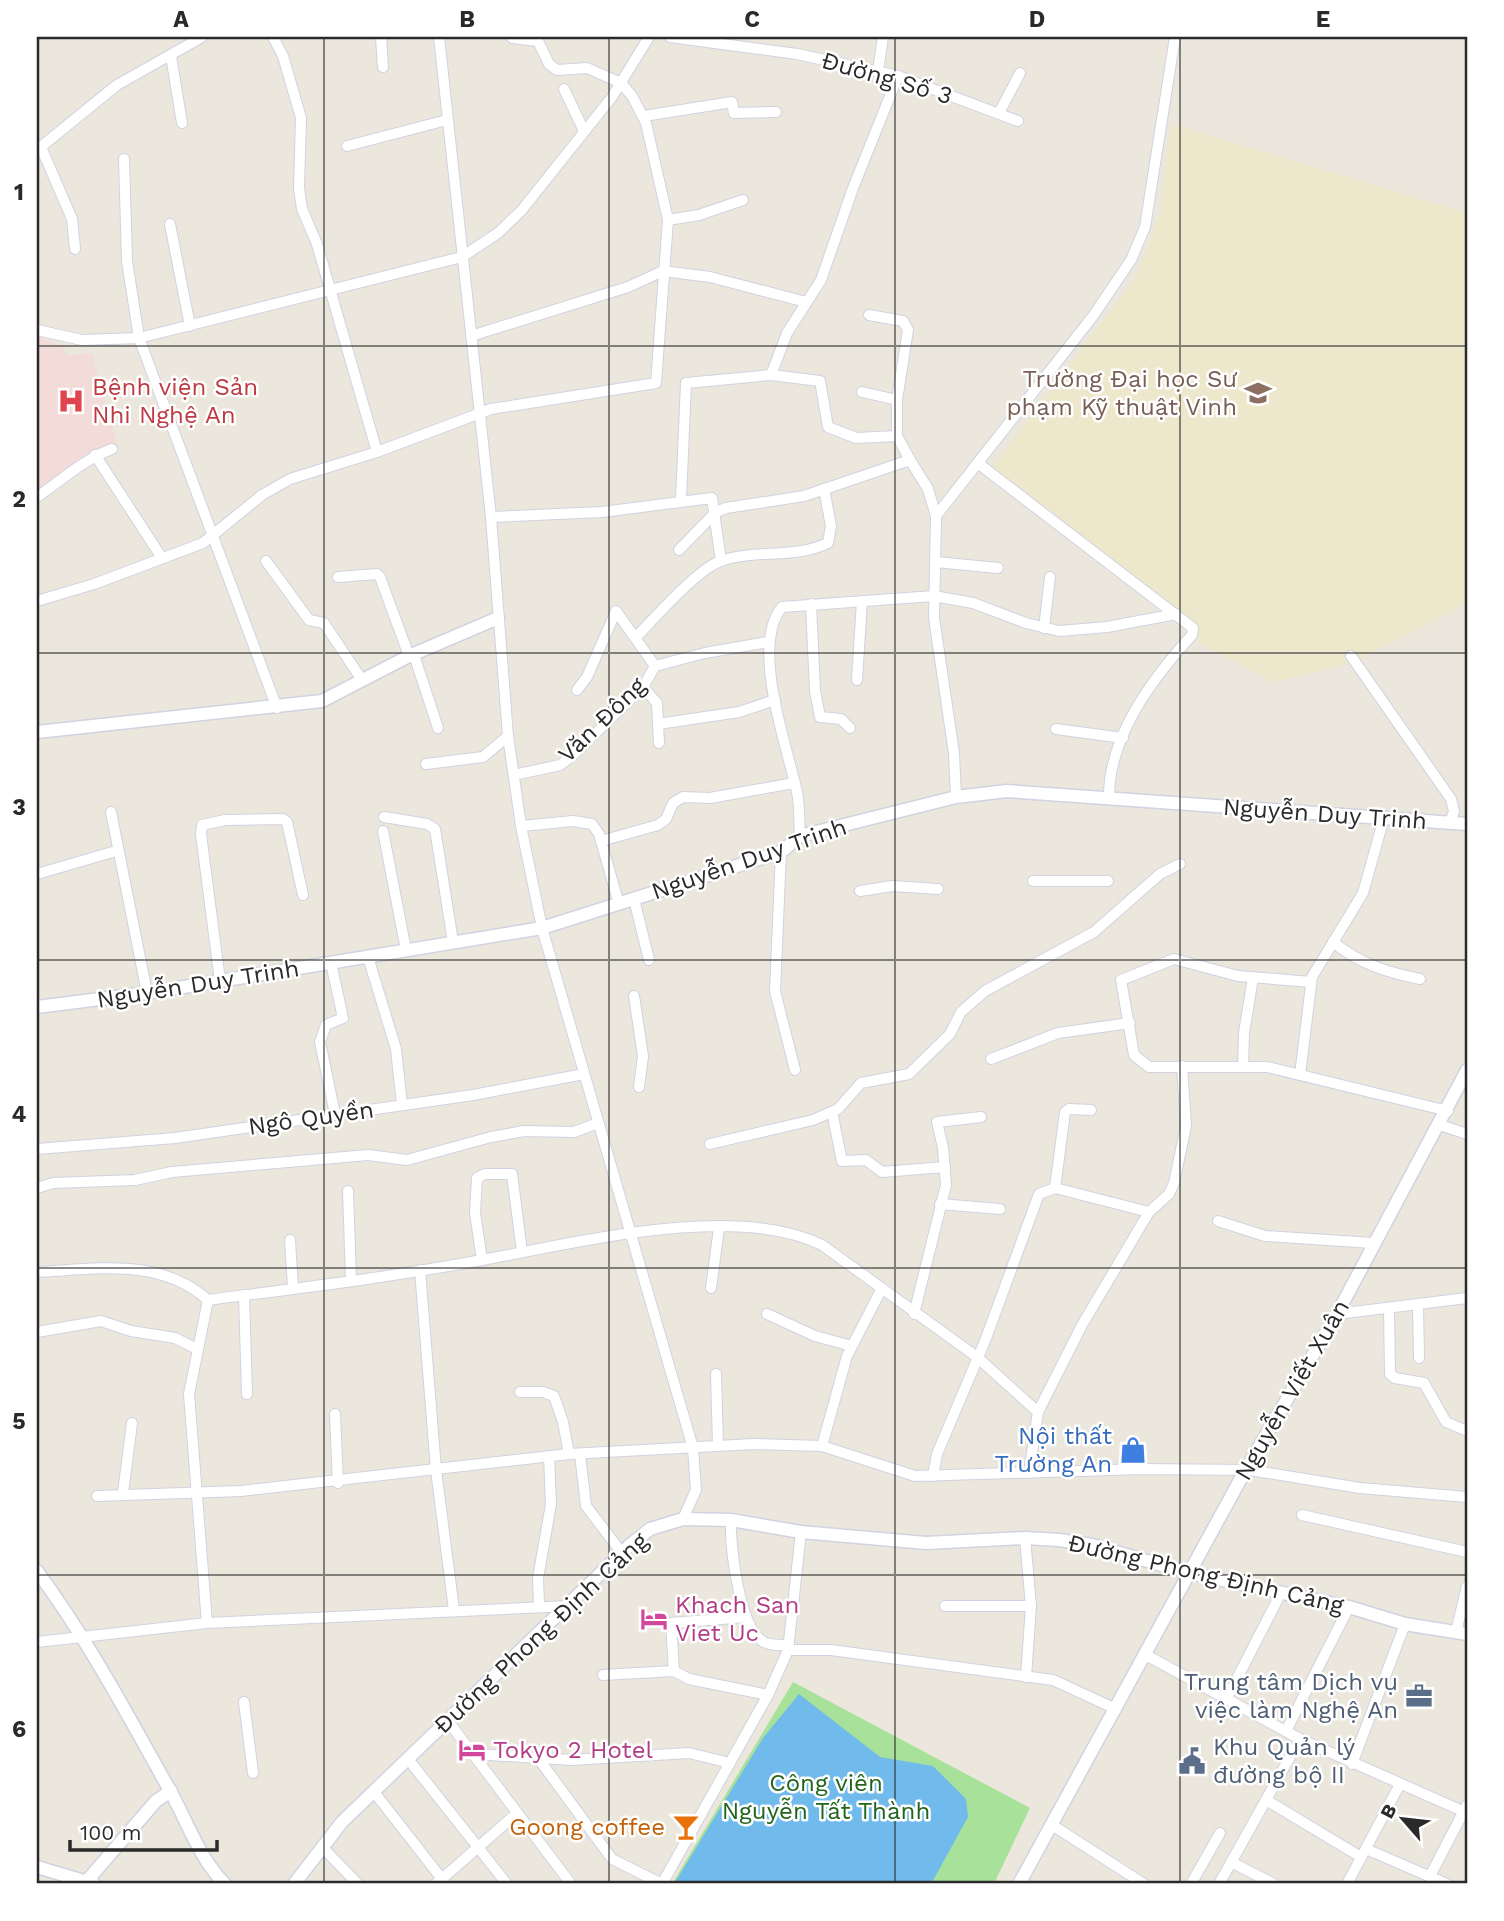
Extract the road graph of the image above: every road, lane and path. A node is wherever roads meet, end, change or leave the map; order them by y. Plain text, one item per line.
1 (202, 37) edge
2 (273, 37) edge
3 (381, 37) edge
4 (439, 37) edge
5 (649, 37) edge
6 (670, 37) edge
7 (883, 37) edge
8 (1175, 37) edge
9 (512, 38) edge
10 (171, 56) junction
11 (383, 67) dead end
12 (878, 71) junction
13 (1020, 72) dead end
14 (898, 76) junction
15 (621, 83) junction
16 (564, 89) dead end
17 (776, 112) dead end
18 (999, 113) junction
19 (644, 117) junction
20 (447, 120) junction
21 (1018, 121) dead end
22 (182, 123) dead end
23 (584, 131) junction
24 (346, 146) dead end
25 (39, 148) edge
26 (124, 159) dead end
27 (743, 200) dead end
28 (668, 219) junction
29 (170, 224) dead end
30 (75, 249) dead end
31 (462, 257) junction
32 (663, 271) junction
33 (331, 290) junction
34 (806, 302) junction
35 (869, 314) dead end
36 (190, 326) junction
37 (37, 330) edge
38 (471, 336) junction
39 (139, 338) junction
40 (771, 376) junction
41 (862, 392) dead end
42 (897, 400) junction
43 (479, 415) junction
44 (897, 436) junction
45 (112, 449) dead end
46 (377, 452) junction
47 (95, 455) junction
48 (910, 460) junction
49 (979, 464) junction
50 (824, 488) junction
51 (37, 497) edge
52 (681, 500) junction
53 (716, 512) junction
54 (936, 516) junction
55 (491, 517) junction
56 (214, 535) junction
57 (679, 550) dead end
58 (162, 558) junction
59 (266, 561) dead end
60 (721, 561) junction
61 (936, 562) junction
62 (998, 568) dead end
63 (338, 577) dead end
64 (1050, 577) dead end
65 (934, 596) junction
66 (37, 601) edge
67 (862, 601) junction
68 (811, 604) junction
69 (1177, 614) junction
70 (498, 618) junction
71 (1044, 628) junction
72 (636, 637) junction
73 (768, 642) junction
74 (412, 655) junction
75 (1354, 660) dead end
76 (655, 666) junction
77 (362, 680) junction
78 (857, 680) dead end
79 (643, 687) junction
80 (577, 690) dead end
81 (775, 699) junction
82 (276, 708) junction
83 (658, 724) junction
84 (438, 727) dead end
85 (850, 728) dead end
86 (1056, 729) dead end
87 (37, 732) edge
88 (508, 736) junction
89 (1123, 738) junction
90 (659, 743) dead end
91 (426, 764) dead end
92 (514, 775) junction
93 (794, 783) junction
94 (956, 797) junction
95 (1109, 799) junction
96 (111, 812) dead end
97 (384, 817) dead end
98 (1384, 818) junction
99 (1450, 823) junction
100 (1467, 824) edge
101 (520, 826) junction
102 (383, 831) dead end
103 (800, 836) junction
104 (601, 841) junction
105 (116, 851) junction
106 (781, 852) junction
107 (1180, 864) dead end
108 (37, 874) edge
109 (1032, 881) dead end
110 (1108, 881) dead end
111 (938, 889) dead end
112 (860, 891) dead end
113 (303, 895) dead end
114 (634, 899) junction
115 (619, 904) junction
116 (542, 929) junction
117 (453, 942) junction
118 (1334, 942) junction
119 (406, 950) junction
120 (368, 957) junction
121 (649, 960) dead end
122 (331, 963) junction
123 (1253, 978) junction
124 (1420, 979) dead end
125 (220, 981) junction
126 (1311, 982) junction
127 (147, 993) junction
128 (634, 996) dead end
129 (37, 1007) edge
130 (1130, 1023) junction
131 (991, 1059) dead end
132 (1182, 1066) junction
133 (1243, 1066) junction
134 (795, 1070) dead end
135 (1467, 1070) edge
136 (584, 1074) junction
137 (1300, 1075) junction
138 (639, 1087) dead end
139 (402, 1105) junction
140 (1091, 1110) dead end
141 (1448, 1111) junction
142 (832, 1112) junction
143 (335, 1114) junction
144 (981, 1117) dead end
145 (598, 1123) junction
146 (1440, 1125) junction
147 (1467, 1134) edge
148 (709, 1144) dead end
149 (37, 1149) edge
150 (945, 1167) junction
151 (37, 1188) edge
152 (1055, 1188) junction
153 (348, 1191) dead end
154 (940, 1205) junction
155 (1000, 1209) dead end
156 (1149, 1212) junction
157 (1218, 1221) dead end
158 (719, 1228) junction
159 (630, 1232) junction
160 (290, 1240) dead end
161 (1373, 1242) junction
162 (522, 1252) junction
163 (482, 1260) junction
164 (420, 1270) junction
165 (37, 1272) edge
166 (351, 1280) junction
167 (293, 1288) junction
168 (710, 1288) dead end
169 (881, 1290) junction
170 (244, 1295) junction
171 (1467, 1297) edge
172 (208, 1300) junction
173 (1418, 1305) junction
174 (1389, 1309) junction
175 (767, 1314) dead end
176 (914, 1314) junction
177 (1337, 1314) junction
178 (37, 1332) edge
179 (852, 1346) junction
180 (197, 1349) junction
181 (977, 1357) junction
182 (1419, 1358) dead end
183 (716, 1374) dead end
184 (520, 1392) dead end
185 (247, 1394) dead end
186 (1038, 1412) junction
187 (335, 1414) dead end
188 (132, 1423) dead end
189 (1467, 1431) edge
190 (718, 1446) junction
191 (821, 1446) junction
192 (693, 1448) junction
193 (575, 1454) junction
194 (549, 1456) junction
195 (436, 1470) junction
196 (1245, 1471) junction
197 (1029, 1474) junction
198 (933, 1476) junction
199 (338, 1483) junction
200 (123, 1493) junction
201 (198, 1494) junction
202 (97, 1496) dead end
203 (1467, 1497) edge
204 (1302, 1516) dead end
205 (683, 1519) junction
206 (731, 1520) junction
207 (801, 1532) junction
208 (1025, 1538) junction
209 (1467, 1552) edge
210 (622, 1553) junction
211 (37, 1571) edge
212 (1189, 1573) junction
213 (1467, 1587) edge
214 (1281, 1593) junction
215 (539, 1606) junction
216 (569, 1606) junction
217 (945, 1606) dead end
218 (1031, 1606) junction
219 (1349, 1607) junction
220 (454, 1610) junction
221 (746, 1617) junction
222 (206, 1623) junction
223 (1405, 1624) junction
224 (1462, 1633) edge
225 (83, 1635) junction
226 (37, 1642) edge
227 (789, 1648) junction
228 (1146, 1655) junction
229 (674, 1671) junction
230 (603, 1675) dead end
231 (1026, 1677) junction
232 (768, 1695) junction
233 (1226, 1700) junction
234 (244, 1702) dead end
235 (1116, 1709) junction
236 (448, 1721) junction
237 (1286, 1731) junction
238 (1300, 1739) junction
239 (474, 1754) junction
240 (538, 1758) junction
241 (408, 1759) junction
242 (730, 1763) junction
243 (1352, 1764) junction
244 (253, 1773) dead end
245 (1399, 1786) junction
246 (171, 1791) junction
247 (374, 1792) junction
248 (1266, 1800) junction
249 (1466, 1810) edge
250 (516, 1814) junction
251 (1052, 1825) junction
252 (1220, 1833) dead end
253 (477, 1846) junction
254 (323, 1848) junction
255 (1364, 1853) junction
256 (205, 1860) junction
257 (1231, 1861) junction
258 (37, 1867) edge
259 (1430, 1876) junction
260 (439, 1881) edge
261 (90, 1883) edge
262 (209, 1884) edge
263 (225, 1884) edge
264 (294, 1884) edge
265 (358, 1884) edge
266 (507, 1884) edge
267 (571, 1884) edge
268 (662, 1884) edge
269 (1019, 1884) edge
270 (1144, 1884) edge
271 (1191, 1884) edge
272 (1219, 1884) edge
273 (1274, 1884) edge
274 (1347, 1884) edge
275 (1447, 1884) edge

1 - 10 street
2 - 33 street
3 - 11 street
4 - 20 street
5 - 15 street
6 - 12 street, Đường Số 3
7 - 12 street
8 - 49 street
9 - 15 street
10 - 22 street
10 - 25 street
12 - 14 street, Đường Số 3
13 - 18 street
14 - 18 street, Đường Số 3
14 - 34 street
15 - 19 street
15 - 23 street
16 - 23 street
17 - 19 street
18 - 21 street, Đường Số 3
19 - 28 street
20 - 24 street
20 - 31 street
23 - 31 street
25 - 30 street
26 - 39 street
27 - 28 street
28 - 32 street
29 - 36 street
31 - 33 street
31 - 38 street
32 - 34 street
32 - 38 street
32 - 43 street
33 - 36 street
33 - 46 street
34 - 40 street
35 - 42 street
36 - 39 street
37 - 39 street
38 - 43 street
39 - 56 street
40 - 44 street
40 - 52 street
41 - 42 street
42 - 44 street
43 - 46 street
43 - 55 street
44 - 48 street
45 - 47 street
46 - 56 street
47 - 51 street
47 - 58 street
48 - 50 street
48 - 54 street
49 - 54 street
49 - 69 street
50 - 53 street
50 - 60 street
52 - 53 street
52 - 55 street
53 - 57 street
53 - 60 street
54 - 61 street
55 - 70 street
56 - 58 street
56 - 82 street
58 - 66 street
59 - 77 street
60 - 72 street
61 - 62 street
61 - 65 street
63 - 74 street
64 - 71 street
65 - 67 street
65 - 71 street
65 - 94 street
67 - 68 street
67 - 78 street
68 - 73 street
68 - 85 street
69 - 71 street
69 - 89 street
70 - 74 street
70 - 88 street
72 - 76 street
72 - 80 street
73 - 76 street, Văn Đông
73 - 81 street
74 - 77 street
74 - 84 street
75 - 99 street
76 - 79 street, Văn Đông
77 - 82 street
79 - 83 street
79 - 92 street, Văn Đông
81 - 83 street
81 - 93 street
82 - 87 street
83 - 90 street
86 - 89 street
88 - 91 street
88 - 92 street
89 - 95 street
92 - 101 street
93 - 103 street
93 - 104 street
94 - 95 street, Nguyễn Duy Trinh
94 - 103 street, Nguyễn Duy Trinh
95 - 98 street, Nguyễn Duy Trinh
96 - 105 street
97 - 117 street
98 - 99 street, Nguyễn Duy Trinh
98 - 118 street
99 - 100 street, Nguyễn Duy Trinh
101 - 104 street
101 - 116 street
102 - 119 street
103 - 106 street, Nguyễn Duy Trinh
104 - 115 street
105 - 108 street
105 - 127 street
106 - 114 street, Nguyễn Duy Trinh
106 - 134 street
107 - 142 street
109 - 110 street
111 - 112 street
113 - 125 street
114 - 115 street, Nguyễn Duy Trinh
114 - 121 street
115 - 116 street, Nguyễn Duy Trinh
116 - 117 street, Nguyễn Duy Trinh
116 - 136 street
117 - 119 street, Nguyễn Duy Trinh
118 - 124 street
118 - 126 street
119 - 120 street, Nguyễn Duy Trinh
120 - 122 street, Nguyễn Duy Trinh
120 - 139 street
122 - 125 street, Nguyễn Duy Trinh
122 - 143 street
123 - 126 street
123 - 130 street
123 - 133 street
125 - 127 street, Nguyễn Duy Trinh
126 - 137 street
127 - 129 street, Nguyễn Duy Trinh
128 - 138 street
130 - 131 street
130 - 132 street
132 - 133 street
132 - 156 street
133 - 137 street
135 - 141 street, Nguyễn Viết Xuân
136 - 139 street, Ngô Quyền
136 - 145 street
137 - 141 street
139 - 143 street, Ngô Quyền
140 - 152 street
141 - 146 street, Nguyễn Viết Xuân
142 - 148 street
142 - 150 street
143 - 149 street, Ngô Quyền
144 - 150 street
145 - 151 street
145 - 159 street
146 - 147 street
146 - 161 street, Nguyễn Viết Xuân
150 - 154 street
152 - 156 street
152 - 181 street
153 - 166 street
154 - 155 street
154 - 176 street
156 - 186 street
157 - 161 street
158 - 159 street
158 - 168 street
158 - 169 street
159 - 162 street
159 - 192 street
160 - 167 street
161 - 177 street, Nguyễn Viết Xuân
162 - 163 street
162 - 163 street
163 - 164 street
164 - 166 street
164 - 195 street
165 - 172 street
166 - 167 street
167 - 170 street
169 - 176 street
169 - 179 street
170 - 172 street
170 - 185 street
171 - 173 street
172 - 180 street
173 - 174 street
173 - 182 street
174 - 177 street
174 - 189 street
175 - 179 street
176 - 181 street
177 - 196 street, Nguyễn Viết Xuân
178 - 180 street
179 - 191 street
180 - 201 street
181 - 186 street
181 - 198 street
183 - 190 street
184 - 193 street
186 - 197 street
187 - 199 street
188 - 200 street
190 - 191 street
190 - 192 street
191 - 198 street
192 - 193 street
192 - 205 street
193 - 194 street
193 - 210 street
194 - 195 street
194 - 215 street
195 - 199 street
195 - 220 street
196 - 197 street
196 - 203 street
196 - 212 street, Nguyễn Viết Xuân
197 - 198 street
199 - 201 street
200 - 201 street
200 - 202 street
201 - 222 street
204 - 209 street
205 - 206 street, Đường Phong Định Cảng
205 - 210 street, Đường Phong Định Cảng
206 - 207 street, Đường Phong Định Cảng
206 - 221 street
207 - 208 street, Đường Phong Định Cảng
207 - 227 street
208 - 212 street, Đường Phong Định Cảng
208 - 218 street
210 - 216 street, Đường Phong Định Cảng
211 - 225 street
212 - 214 street, Đường Phong Định Cảng
212 - 228 street, Nguyễn Viết Xuân
213 - 224 street
214 - 219 street, Đường Phong Định Cảng
214 - 233 street
215 - 216 street
215 - 220 street
216 - 236 street, Đường Phong Định Cảng
217 - 218 street
218 - 231 street
219 - 223 street, Đường Phong Định Cảng
219 - 237 street
220 - 222 street
221 - 227 street
221 - 229 street
222 - 225 street
223 - 224 street, Đường Phong Định Cảng
223 - 243 street
225 - 226 street
225 - 246 street
227 - 231 street
227 - 232 street
228 - 233 street
228 - 235 street, Nguyễn Viết Xuân
229 - 230 street
229 - 232 street
231 - 235 street
232 - 242 street
233 - 237 street
234 - 244 street
235 - 251 street, Nguyễn Viết Xuân
236 - 239 street
236 - 241 street, Đường Phong Định Cảng
237 - 238 street
238 - 243 street
238 - 248 street
239 - 240 street
239 - 250 street
240 - 242 street
240 - 268 street
241 - 247 street, Đường Phong Định Cảng
241 - 253 street
242 - 268 street
243 - 245 street
245 - 249 street
245 - 255 street
246 - 256 street
246 - 261 street
247 - 254 street, Đường Phong Định Cảng
247 - 260 street
248 - 255 street
248 - 257 street
249 - 259 street
250 - 253 street
250 - 267 street
251 - 269 street, Nguyễn Viết Xuân
251 - 270 street
252 - 271 street
253 - 260 street
253 - 266 street
254 - 264 street, Đường Phong Định Cảng
254 - 265 street
255 - 259 street
255 - 274 street
256 - 262 street
256 - 263 street
257 - 272 street
257 - 273 street
258 - 261 street
259 - 275 street

